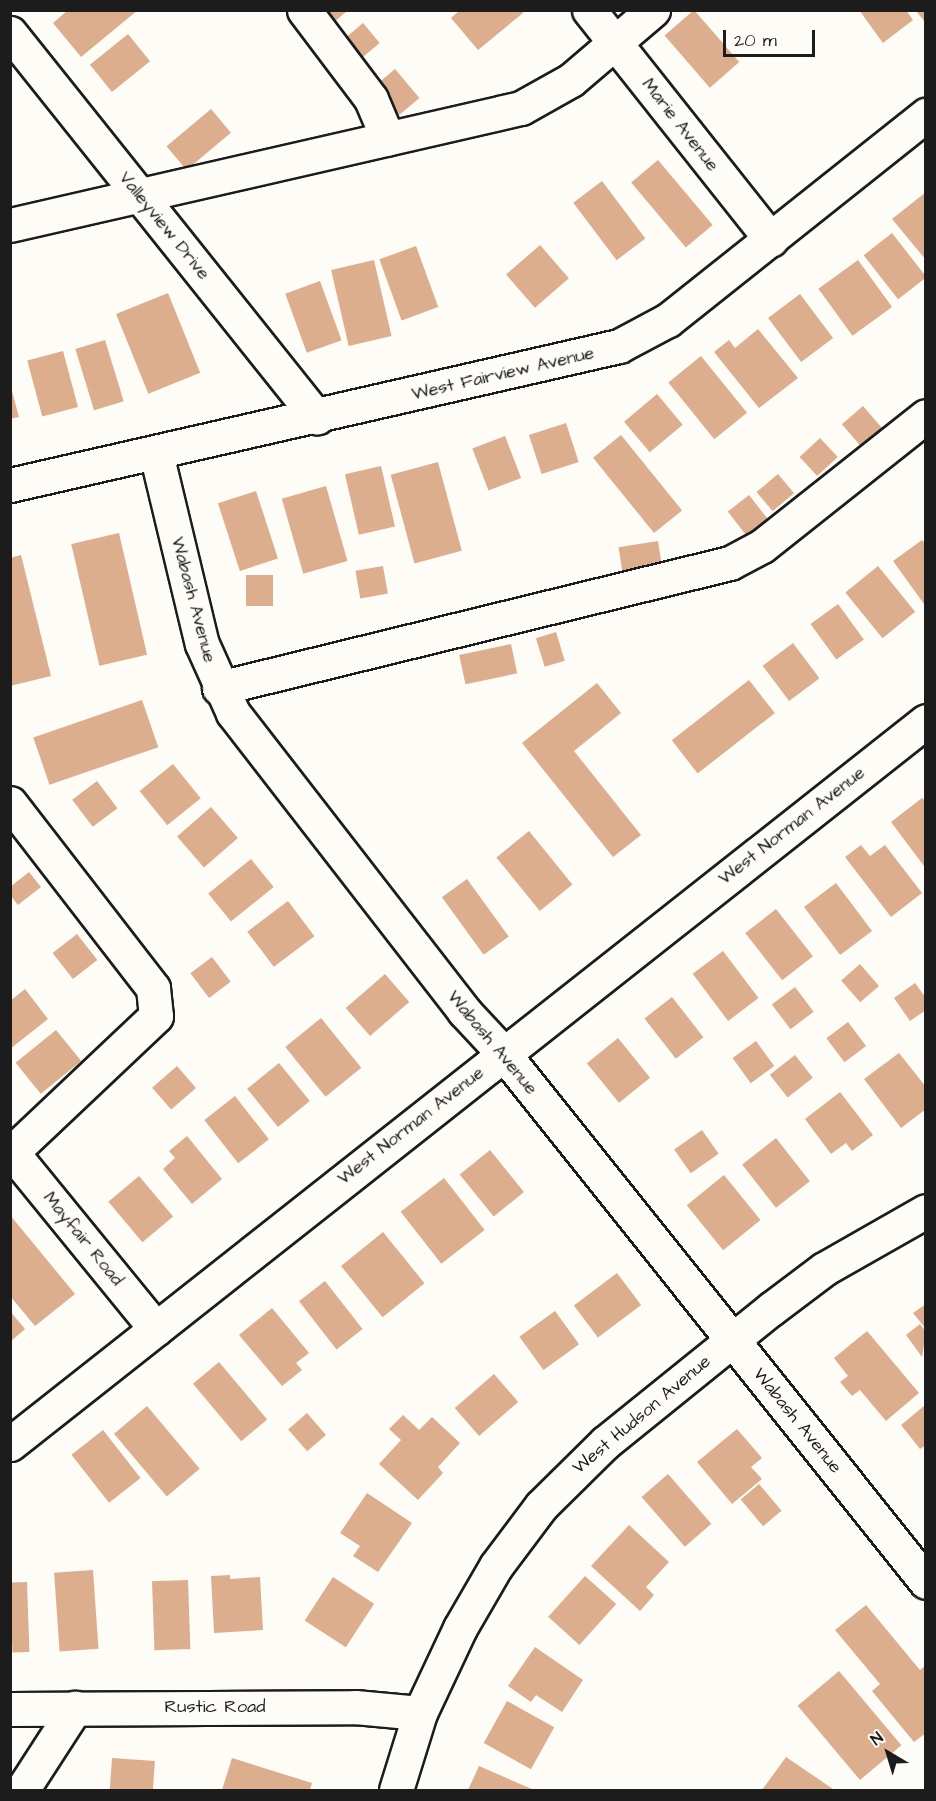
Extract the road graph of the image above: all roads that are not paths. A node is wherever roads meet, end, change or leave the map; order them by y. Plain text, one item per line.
1 (304, 10) edge
2 (589, 10) edge
3 (653, 10) edge
4 (10, 33) edge
5 (614, 41) junction
6 (926, 115) edge
7 (388, 139) junction
8 (139, 195) junction
9 (10, 225) edge
10 (771, 240) junction
11 (926, 416) edge
12 (317, 418) junction
13 (156, 453) junction
14 (10, 485) edge
15 (219, 688) junction
16 (926, 721) edge
17 (10, 803) edge
18 (503, 1053) junction
19 (11, 1151) edge
20 (926, 1211) edge
21 (156, 1329) junction
22 (732, 1341) junction
23 (10, 1444) edge
24 (926, 1582) edge
25 (75, 1708) junction
26 (10, 1709) edge
27 (420, 1713) junction
28 (22, 1791) edge
29 (396, 1791) edge

1 - 7 street
2 - 5 street, Marie Avenue
3 - 5 street
4 - 8 street, Valleyview Drive
5 - 7 street
5 - 10 street, Marie Avenue
6 - 10 street, West Fairview Avenue
7 - 8 street
8 - 9 street
8 - 12 street, Valleyview Drive
10 - 12 street, West Fairview Avenue
11 - 15 street
12 - 13 street, West Fairview Avenue
13 - 14 street, West Fairview Avenue
13 - 15 street, Wabash Avenue
15 - 18 street, Wabash Avenue
16 - 18 street, West Norman Avenue
17 - 19 street
18 - 21 street, West Norman Avenue
18 - 22 street, Wabash Avenue
19 - 21 street, Mayfair Road
20 - 22 street, West Hudson Avenue
21 - 23 street, West Norman Avenue
22 - 24 street, Wabash Avenue
22 - 27 street, West Hudson Avenue
25 - 26 street, Rustic Road
25 - 27 street, Rustic Road
25 - 28 street
27 - 29 street, West Hudson Avenue

